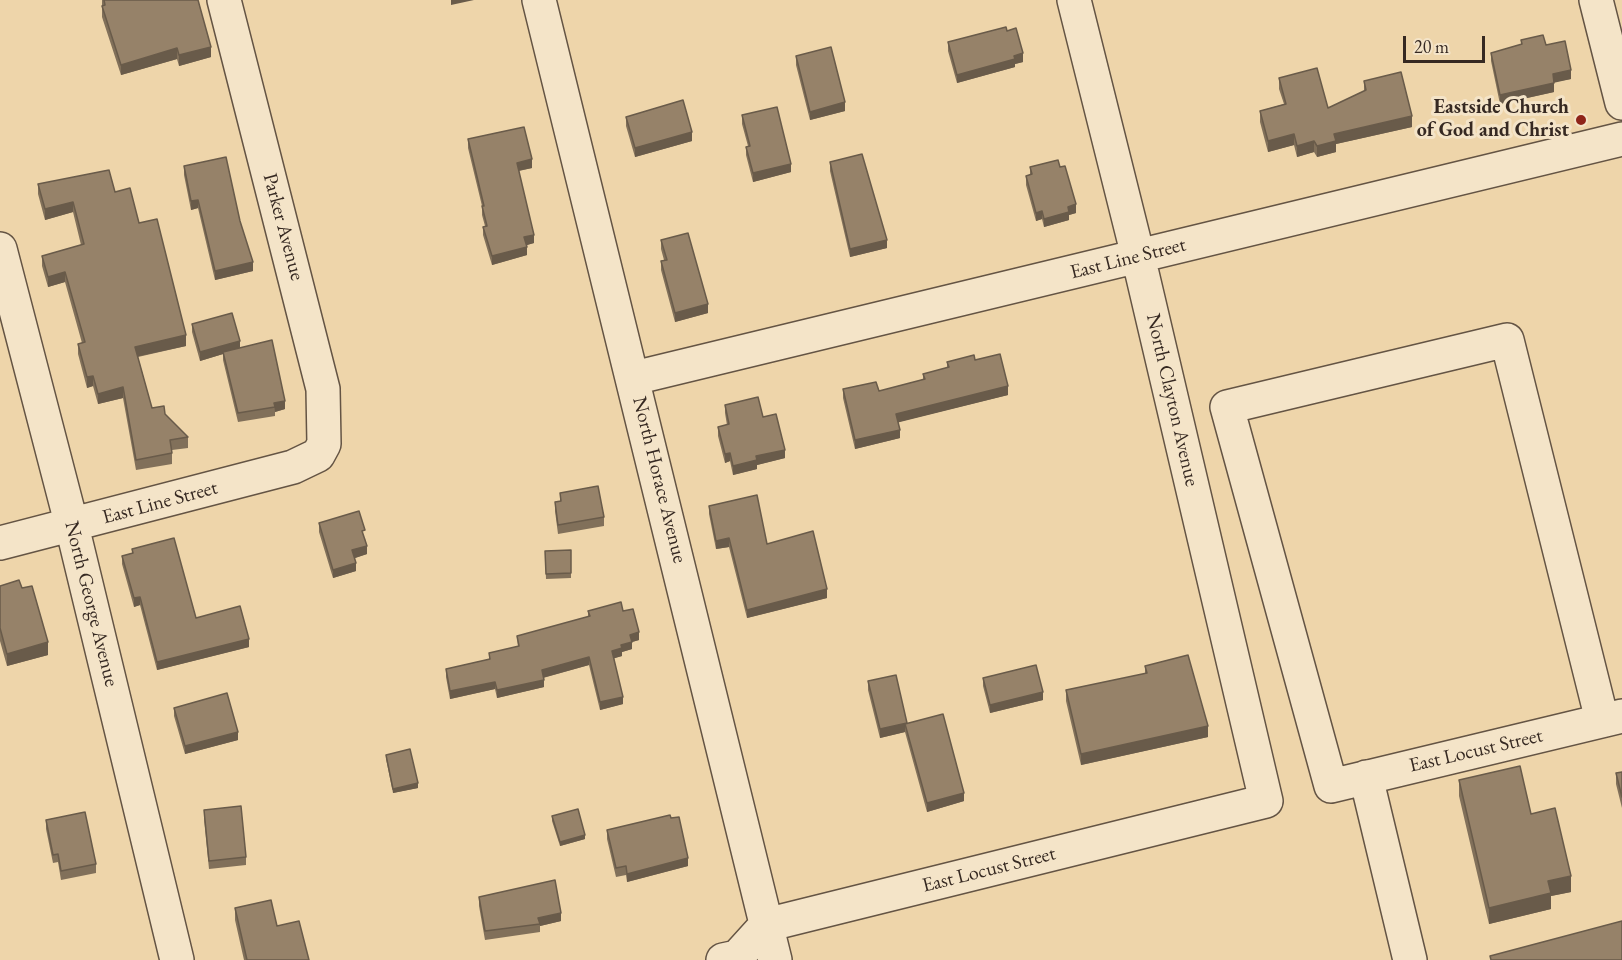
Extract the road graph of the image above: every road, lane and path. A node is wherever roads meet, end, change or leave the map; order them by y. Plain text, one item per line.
1 (224, 0) edge
2 (539, 0) edge
3 (1074, 0) edge
4 (1596, 0) edge
5 (1622, 103) edge
6 (1622, 139) edge
7 (0, 249) edge
8 (1138, 256) junction
9 (634, 378) junction
10 (318, 455) joint
11 (72, 526) junction
12 (0, 543) edge
13 (1612, 718) edge
14 (1366, 777) junction
15 (1266, 801) joint
16 (766, 925) junction
17 (177, 960) edge
18 (723, 960) edge
19 (775, 960) edge
20 (1410, 960) edge

1 - 10 street, Parker Avenue
2 - 9 street, North Horace Avenue
3 - 8 street, North Clayton Avenue
4 - 5 street
6 - 8 street, East Line Street
7 - 11 street, North George Avenue
8 - 9 street, East Line Street
8 - 15 street, North Clayton Avenue
9 - 16 street, North Horace Avenue
10 - 11 street, East Line Street
11 - 12 street, East Line Street
11 - 17 street, North George Avenue
13 - 14 street, East Locust Street
13 - 14 street, East Locust Street
14 - 20 street
15 - 16 street, East Locust Street
16 - 18 street
16 - 19 street, North Horace Avenue

